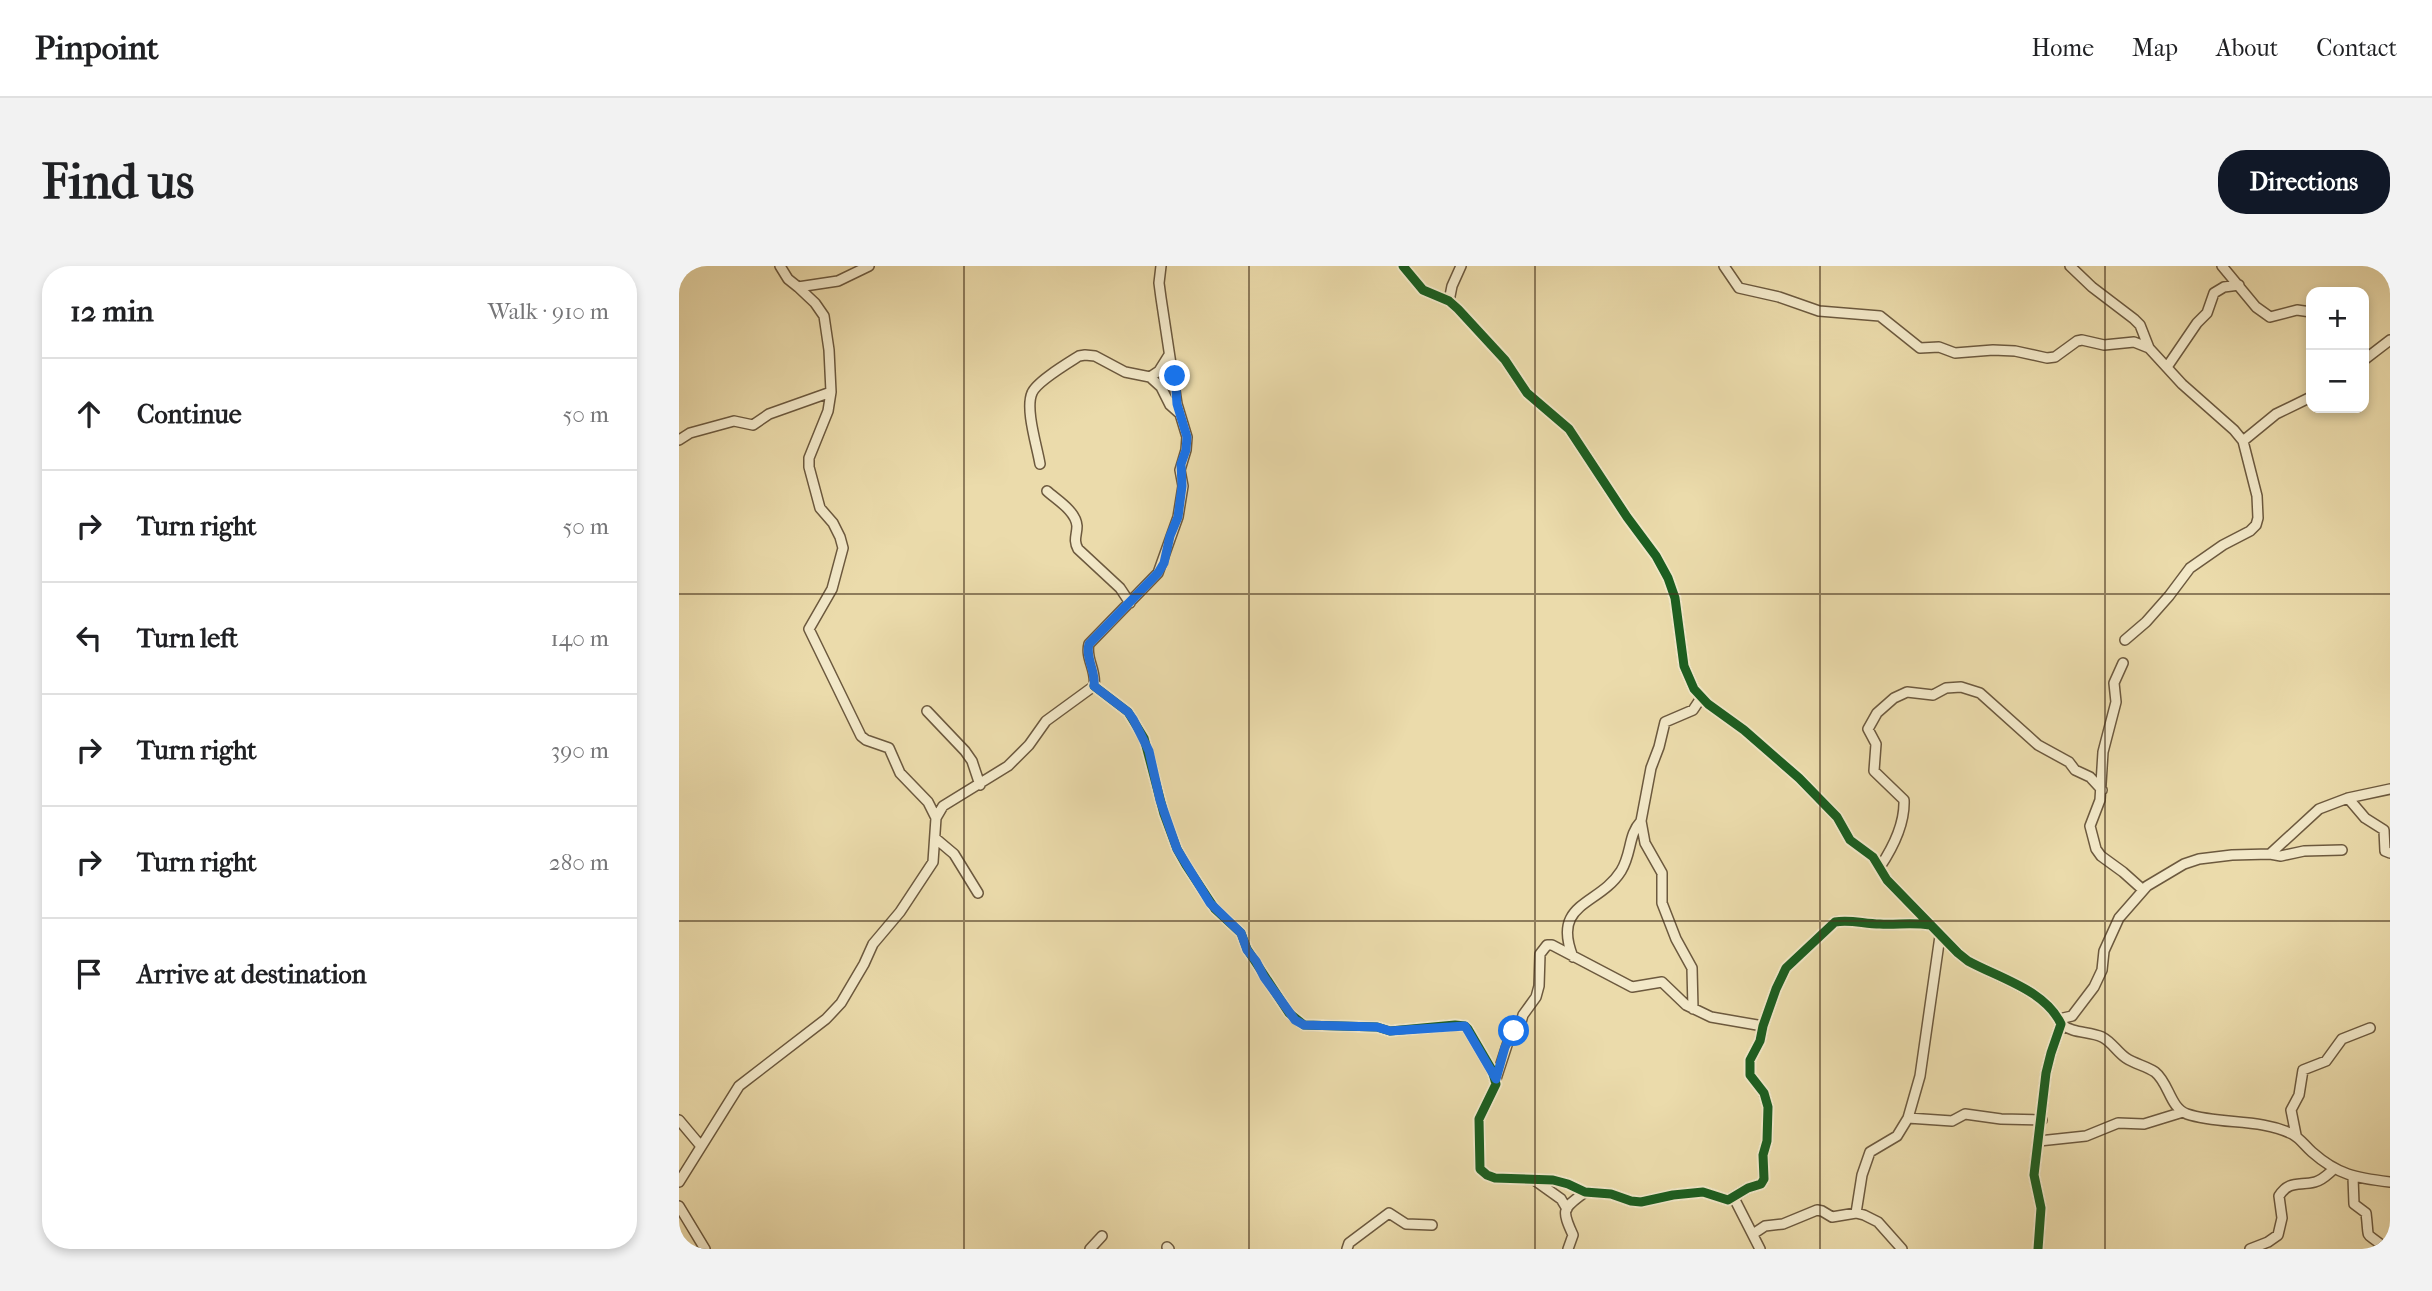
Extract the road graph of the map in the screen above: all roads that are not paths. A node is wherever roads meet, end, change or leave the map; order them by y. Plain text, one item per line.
1 (780, 266) edge
2 (869, 266) edge
3 (1161, 266) edge
4 (1403, 266) edge
5 (1461, 266) edge
6 (1724, 266) edge
7 (2070, 266) edge
8 (2222, 266) edge
9 (2239, 285) junction
10 (799, 287) junction
11 (1449, 301) junction
12 (2306, 311) edge
13 (2390, 340) edge
14 (2149, 348) junction
15 (1170, 352) junction
16 (2369, 356) edge
17 (2167, 367) junction
18 (1150, 377) junction
19 (831, 393) junction
20 (2306, 399) edge
21 (1179, 413) junction
22 (679, 440) edge
23 (2243, 441) junction
24 (1040, 464) dead end
25 (1047, 491) dead end
26 (1131, 603) junction
27 (2126, 640) dead end
28 (2123, 663) dead end
29 (1094, 686) junction
30 (1701, 698) junction
31 (927, 711) dead end
32 (980, 785) junction
33 (2390, 789) edge
34 (2102, 790) junction
35 (2348, 798) junction
36 (936, 818) junction
37 (1641, 821) junction
38 (935, 838) junction
39 (2342, 850) dead end
40 (2390, 853) edge
41 (2270, 854) junction
42 (1880, 867) junction
43 (2142, 889) junction
44 (978, 893) dead end
45 (1930, 925) junction
46 (1940, 936) junction
47 (1573, 957) junction
48 (1693, 1009) junction
49 (2060, 1022) junction
50 (1763, 1026) junction
51 (2369, 1028) dead end
52 (1496, 1079) junction
53 (2183, 1112) junction
54 (1908, 1118) junction
55 (679, 1120) edge
56 (2042, 1120) junction
57 (2296, 1135) junction
58 (2039, 1141) junction
59 (700, 1145) junction
60 (2334, 1169) junction
61 (2353, 1177) junction
62 (1533, 1179) junction
63 (679, 1182) edge
64 (2390, 1182) edge
65 (1585, 1192) junction
66 (1734, 1198) junction
67 (679, 1206) edge
68 (1566, 1209) junction
69 (1856, 1213) junction
70 (1432, 1225) dead end
71 (1753, 1234) junction
72 (1102, 1236) dead end
73 (705, 1249) edge
74 (1090, 1249) edge
75 (1347, 1249) edge
76 (1568, 1249) edge
77 (1760, 1249) edge
78 (1902, 1249) edge
79 (2038, 1249) edge
80 (2250, 1249) edge
81 (2386, 1249) edge

1 - 10 street
2 - 10 street
3 - 15 street
4 - 11 street
5 - 11 street
6 - 14 street
7 - 14 street
8 - 9 street
9 - 12 street
9 - 17 street
10 - 19 street
11 - 30 street
13 - 16 street
14 - 17 street
15 - 18 street
15 - 21 street
17 - 23 street
18 - 21 street
18 - 24 street
19 - 22 street
19 - 36 street
20 - 23 street
21 - 26 street
23 - 27 street
25 - 26 street
26 - 29 street
28 - 34 street
29 - 32 street
29 - 52 street
30 - 37 street
30 - 42 street
31 - 32 street
32 - 36 street
33 - 35 street
34 - 42 street
34 - 43 street
35 - 40 street
35 - 41 street
36 - 38 street
37 - 47 street
37 - 48 street
38 - 44 street
38 - 59 street
39 - 41 street
41 - 43 street
42 - 45 street
43 - 49 street
45 - 46 street
45 - 50 street
46 - 49 street
46 - 54 street
47 - 48 street
47 - 52 street
48 - 50 street
49 - 53 street
49 - 56 street
50 - 66 street
51 - 57 street
52 - 62 street
53 - 57 street
53 - 58 street
54 - 56 street
54 - 69 street
55 - 59 street
56 - 58 street
57 - 60 street
58 - 79 street
59 - 63 street
60 - 61 street
60 - 80 street
61 - 64 street
61 - 81 street
62 - 65 street
62 - 68 street
65 - 66 street
65 - 68 street
66 - 71 street
67 - 73 street
68 - 76 street
69 - 71 street
69 - 78 street
70 - 75 street
71 - 77 street
72 - 74 street

